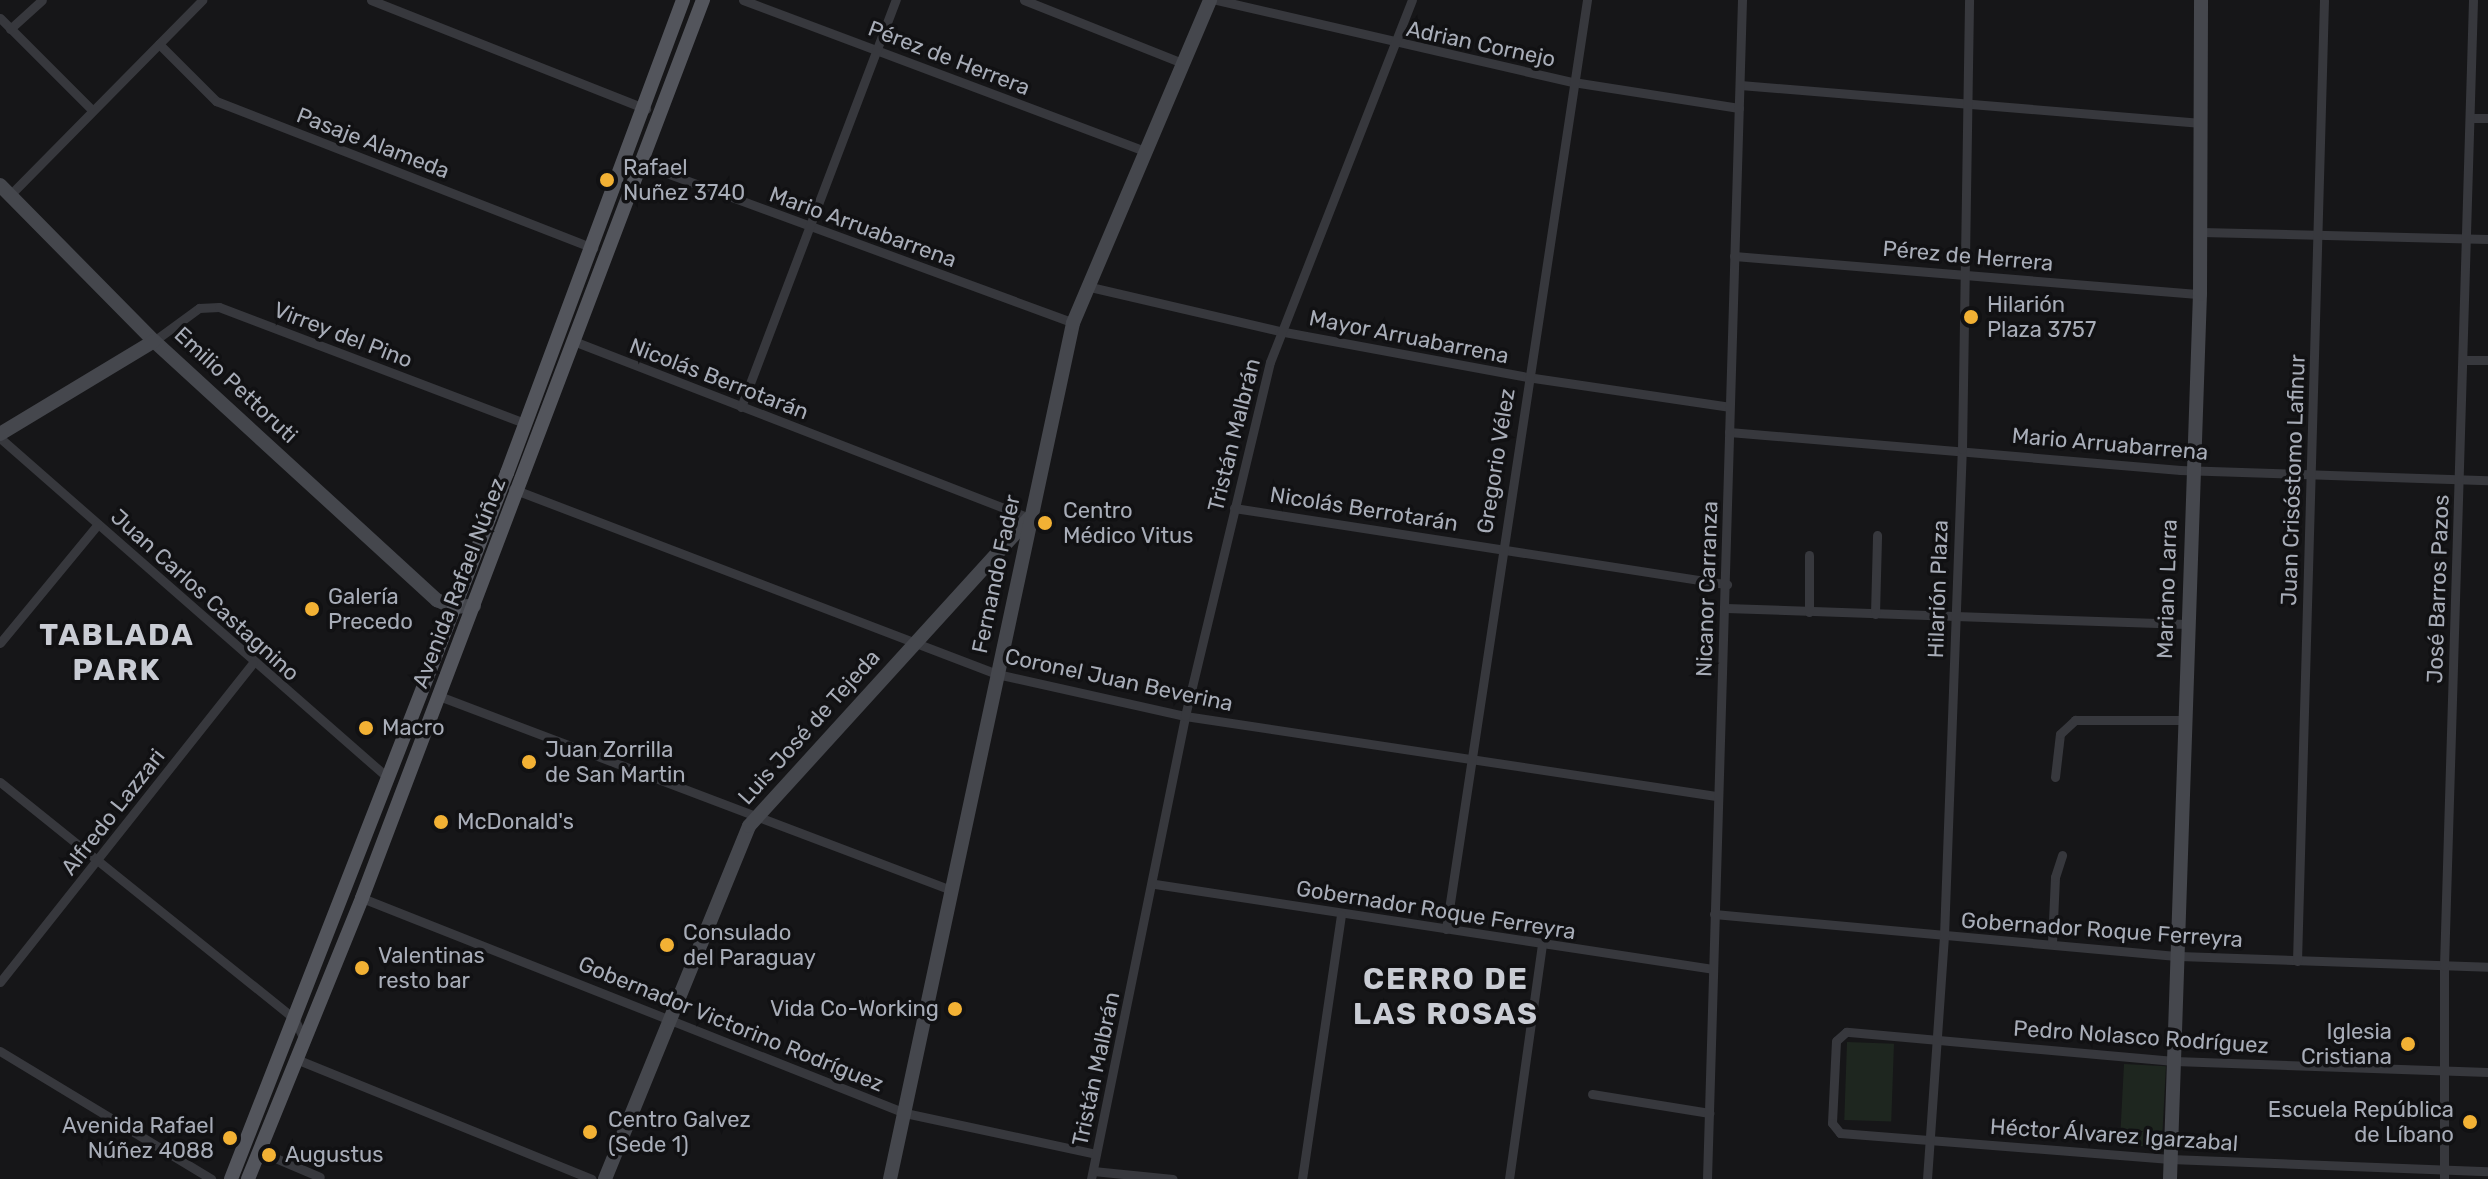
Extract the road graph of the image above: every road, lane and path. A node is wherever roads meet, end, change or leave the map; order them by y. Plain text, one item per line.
1 (42, 0) edge
2 (202, 0) edge
3 (371, 0) edge
4 (683, 0) edge
5 (703, 0) edge
6 (743, 0) edge
7 (896, 0) edge
8 (1024, 0) edge
9 (1210, 0) edge
10 (1217, 0) edge
11 (1412, 0) edge
12 (1587, 0) edge
13 (1742, 0) edge
14 (1969, 0) edge
15 (2201, 0) edge
16 (2324, 0) edge
17 (2473, 0) edge
18 (0, 18) edge
19 (10, 29) junction
20 (159, 44) junction
21 (1396, 45) junction
22 (877, 49) junction
23 (1180, 62) junction
24 (1573, 82) junction
25 (1740, 85) junction
26 (1967, 106) junction
27 (1739, 108) junction
28 (646, 109) junction
29 (92, 110) junction
30 (2471, 118) junction
31 (2488, 118) edge
32 (2201, 123) junction
33 (1143, 150) junction
34 (642, 164) junction
35 (5, 190) edge
36 (810, 227) junction
37 (2201, 232) junction
38 (2318, 236) junction
39 (2467, 239) junction
40 (2488, 239) edge
41 (593, 248) junction
42 (1734, 256) junction
43 (1963, 273) junction
44 (1086, 286) junction
45 (2200, 294) junction
46 (1073, 323) junction
47 (1279, 331) junction
48 (154, 341) junction
49 (576, 342) junction
50 (2463, 360) junction
51 (2488, 360) edge
52 (1527, 377) junction
53 (741, 407) junction
54 (1729, 407) junction
55 (524, 423) junction
56 (1729, 432) junction
57 (0, 436) edge
58 (1962, 449) junction
59 (2194, 471) junction
60 (507, 473) junction
61 (2310, 474) junction
62 (2460, 479) junction
63 (2488, 480) edge
64 (517, 494) junction
65 (1234, 508) junction
66 (1030, 518) junction
67 (98, 524) junction
68 (1877, 535) dead end
69 (1501, 548) junction
70 (1809, 555) dead end
71 (1727, 584) junction
72 (474, 606) junction
73 (452, 607) junction
74 (1726, 608) junction
75 (1809, 612) junction
76 (1875, 614) junction
77 (1955, 616) junction
78 (2187, 624) junction
79 (0, 643) edge
80 (914, 643) junction
81 (253, 663) junction
82 (997, 674) junction
83 (439, 696) junction
84 (1185, 716) junction
85 (2184, 720) junction
86 (1469, 758) junction
87 (387, 777) junction
88 (2055, 777) dead end
89 (0, 782) edge
90 (1716, 796) junction
91 (755, 818) junction
92 (2062, 855) dead end
93 (98, 859) junction
94 (1155, 884) junction
95 (951, 890) junction
96 (362, 898) junction
97 (1714, 914) junction
98 (1341, 915) junction
99 (1446, 929) junction
100 (1944, 936) junction
101 (2052, 943) junction
102 (1542, 945) junction
103 (2179, 956) junction
104 (2297, 961) junction
105 (2444, 966) junction
106 (2488, 967) edge
107 (1713, 969) junction
108 (0, 982) edge
109 (294, 1018) junction
110 (670, 1018) junction
111 (304, 1039) junction
112 (1938, 1040) junction
113 (0, 1051) edge
114 (296, 1059) junction
115 (2174, 1061) junction
116 (2446, 1071) junction
117 (2488, 1072) edge
118 (1592, 1094) dead end
119 (905, 1113) junction
120 (1709, 1113) junction
121 (1835, 1130) joint
122 (1930, 1139) junction
123 (259, 1151) junction
124 (1096, 1154) junction
125 (2170, 1159) junction
126 (2488, 1171) edge
127 (1092, 1175) edge
128 (2444, 1175) edge
129 (320, 1177) edge
130 (211, 1179) edge
131 (231, 1179) edge
132 (248, 1179) edge
133 (592, 1179) edge
134 (605, 1179) edge
135 (890, 1179) edge
136 (1173, 1179) edge
137 (1302, 1179) edge
138 (1509, 1179) edge
139 (1707, 1179) edge
140 (1927, 1179) edge
141 (2170, 1179) edge

1 - 19 street
2 - 20 street
3 - 28 street
4 - 28 main road, Avenida Rafael Núñez
5 - 34 main road, Avenida Rafael Núñez
6 - 22 street, Pérez de Herrera
7 - 22 street
8 - 23 street
9 - 23 main road, Fernando Fader
10 - 21 street, Adrian Cornejo
11 - 21 street, Tristán Malbrán
12 - 24 street, Gregorio Vélez
13 - 25 street, Nicanor Carranza
14 - 26 street, Hilarión Plaza
15 - 32 main road, Mariano Larra
16 - 38 street, Juan Crisóstomo Lafinur
17 - 30 street, José Barros Pazos
18 - 19 street
19 - 29 street
20 - 29 street
20 - 41 street, Pasaje Alameda
21 - 24 street, Adrian Cornejo
21 - 47 street, Tristán Malbrán
22 - 33 street, Pérez de Herrera
22 - 36 street
23 - 33 main road, Fernando Fader
24 - 27 street, Adrian Cornejo
24 - 52 street, Gregorio Vélez
25 - 26 street
25 - 27 street, Nicanor Carranza
26 - 32 street
26 - 43 street, Hilarión Plaza
27 - 42 street, Nicanor Carranza
28 - 41 main road, Avenida Rafael Núñez
29 - 35 street
30 - 31 street
30 - 39 street, José Barros Pazos
32 - 37 main road, Mariano Larra
33 - 44 main road, Fernando Fader
34 - 36 street, Mario Arruabarrena
34 - 49 main road, Avenida Rafael Núñez
35 - 48 main road, Emilio Pettoruti
36 - 46 street, Mario Arruabarrena
36 - 53 street
37 - 38 street
37 - 45 main road, Mariano Larra
38 - 39 street
38 - 61 street, Juan Crisóstomo Lafinur
39 - 40 street
39 - 50 street, José Barros Pazos
41 - 55 main road, Avenida Rafael Núñez
42 - 43 street, Pérez de Herrera
42 - 54 street, Nicanor Carranza
43 - 45 street, Pérez de Herrera
43 - 58 street, Hilarión Plaza
44 - 46 main road, Fernando Fader
44 - 47 street, Mayor Arruabarrena
45 - 59 main road, Mariano Larra
46 - 66 main road, Fernando Fader
47 - 52 street, Mayor Arruabarrena
47 - 65 street, Tristán Malbrán
48 - 55 street, Virrey del Pino
48 - 57 main road
48 - 73 main road, Emilio Pettoruti
49 - 53 street, Nicolás Berrotarán
49 - 64 main road, Avenida Rafael Núñez
50 - 51 street
50 - 62 street, José Barros Pazos
52 - 54 street, Mayor Arruabarrena
52 - 69 street, Gregorio Vélez
53 - 66 street, Nicolás Berrotarán
54 - 56 street, Nicanor Carranza
55 - 60 main road, Avenida Rafael Núñez
56 - 58 street, Mario Arruabarrena
56 - 71 street, Nicanor Carranza
57 - 67 street, Juan Carlos Castagnino
58 - 59 street, Mario Arruabarrena
58 - 77 street, Hilarión Plaza
59 - 61 street, Mario Arruabarrena
59 - 78 main road, Mariano Larra
60 - 64 street
60 - 73 main road, Avenida Rafael Núñez
61 - 62 street, Mario Arruabarrena
61 - 104 street, Juan Crisóstomo Lafinur
62 - 63 street, Mario Arruabarrena
62 - 105 street, José Barros Pazos
64 - 72 main road, Avenida Rafael Núñez
64 - 80 street, Coronel Juan Beverina
65 - 69 street, Nicolás Berrotarán
65 - 84 street, Tristán Malbrán
66 - 80 main road, Luis José de Tejeda
66 - 82 main road, Fernando Fader
67 - 79 street
67 - 81 street, Juan Carlos Castagnino
68 - 76 street
69 - 71 street, Nicolás Berrotarán
69 - 86 street, Gregorio Vélez
70 - 75 street
71 - 74 street, Nicanor Carranza
72 - 73 main road
72 - 83 main road, Avenida Rafael Núñez
73 - 87 main road, Avenida Rafael Núñez
74 - 75 street
74 - 90 street, Nicanor Carranza
75 - 76 street
76 - 77 street
77 - 78 street
77 - 100 street, Hilarión Plaza
78 - 85 main road, Mariano Larra
80 - 82 street, Coronel Juan Beverina
80 - 91 main road, Luis José de Tejeda
81 - 87 street, Juan Carlos Castagnino
81 - 93 street, Alfredo Lazzari
82 - 84 street, Coronel Juan Beverina
82 - 95 main road, Fernando Fader
83 - 91 street
83 - 96 main road, Avenida Rafael Núñez
84 - 86 street, Coronel Juan Beverina
84 - 94 street, Tristán Malbrán
85 - 88 street
85 - 103 main road, Mariano Larra
86 - 90 street, Coronel Juan Beverina
86 - 99 street, Gregorio Vélez
87 - 109 main road, Avenida Rafael Núñez
89 - 93 street
90 - 97 street, Nicanor Carranza
91 - 95 street
91 - 110 main road, Luis José de Tejeda
92 - 101 street
93 - 108 street, Alfredo Lazzari
93 - 109 street
94 - 98 street, Gobernador Roque Ferreyra
94 - 124 street, Tristán Malbrán
95 - 119 main road, Fernando Fader
96 - 110 street, Gobernador Victorino Rodríguez
96 - 111 main road, Avenida Rafael Núñez
97 - 100 street, Gobernador Roque Ferreyra
97 - 107 street, Nicanor Carranza
98 - 99 street, Gobernador Roque Ferreyra
98 - 137 street
99 - 102 street, Gobernador Roque Ferreyra
100 - 101 street, Gobernador Roque Ferreyra
100 - 112 street, Hilarión Plaza
101 - 103 street, Gobernador Roque Ferreyra
102 - 107 street, Gobernador Roque Ferreyra
102 - 138 street
103 - 104 street, Gobernador Roque Ferreyra
103 - 115 main road, Mariano Larra
104 - 105 street, Gobernador Roque Ferreyra
105 - 106 street, Gobernador Roque Ferreyra
105 - 116 street, José Barros Pazos
107 - 120 street, Nicanor Carranza
109 - 111 street
109 - 131 main road, Avenida Rafael Núñez
110 - 119 street, Gobernador Victorino Rodríguez
110 - 134 main road, Luis José de Tejeda
111 - 114 main road, Avenida Rafael Núñez
112 - 115 street, Pedro Nolasco Rodríguez
112 - 121 street, Pedro Nolasco Rodríguez
112 - 122 street, Hilarión Plaza
113 - 130 street
114 - 123 main road, Avenida Rafael Núñez
114 - 133 street
115 - 116 street, Pedro Nolasco Rodríguez
115 - 125 main road, Mariano Larra
116 - 117 street, Pedro Nolasco Rodríguez
116 - 128 street, José Barros Pazos
118 - 120 street
119 - 124 street, Gobernador Victorino Rodríguez
119 - 135 main road, Fernando Fader
120 - 139 street, Nicanor Carranza
121 - 122 street, Héctor Álvarez Igarzabal
122 - 125 street, Héctor Álvarez Igarzabal
122 - 140 street, Hilarión Plaza
123 - 129 street
123 - 132 main road, Avenida Rafael Núñez
124 - 127 street, Tristán Malbrán
125 - 128 street, Héctor Álvarez Igarzabal
125 - 141 main road, Mariano Larra
126 - 128 street, Héctor Álvarez Igarzabal
127 - 136 street

